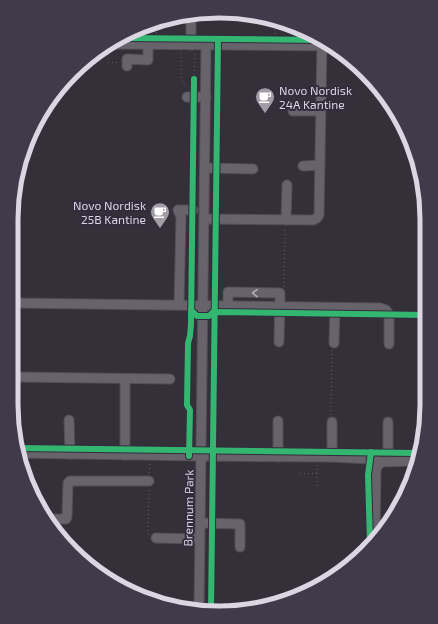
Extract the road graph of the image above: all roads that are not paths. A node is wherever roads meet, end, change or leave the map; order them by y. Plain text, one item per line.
1 (191, 20) edge
2 (132, 38) edge
3 (154, 40) junction
4 (121, 44) edge
5 (132, 44) junction
6 (318, 44) edge
7 (193, 45) junction
8 (206, 46) junction
9 (324, 47) edge
10 (127, 65) road end
11 (189, 95) road end
12 (206, 97) junction
13 (293, 111) dead end
14 (321, 111) junction
15 (303, 166) dead end
16 (320, 166) junction
17 (205, 168) junction
18 (253, 169) dead end
19 (287, 185) dead end
20 (193, 210) dead end
21 (204, 219) junction
22 (286, 220) junction
23 (18, 303) edge
24 (179, 305) junction
25 (203, 306) junction
26 (228, 306) junction
27 (280, 307) junction
28 (335, 308) junction
29 (279, 342) dead end
30 (389, 344) dead end
31 (333, 347) road end
32 (18, 377) edge
33 (125, 379) junction
34 (170, 380) dead end
35 (69, 420) dead end
36 (278, 421) dead end
37 (332, 422) road end
38 (388, 422) dead end
39 (388, 452) dead end
40 (24, 453) edge
41 (70, 454) junction
42 (125, 455) junction
43 (201, 456) junction
44 (278, 457) junction
45 (332, 457) junction
46 (412, 461) edge
47 (382, 462) junction
48 (149, 481) road end
49 (54, 519) edge
50 (200, 523) junction
51 (375, 531) edge
52 (156, 538) road end
53 (200, 539) junction
54 (240, 547) dead end
55 (199, 605) edge

1 - 7 street
2 - 5 street
3 - 5 street
3 - 7 street
3 - 10 street
4 - 5 street
6 - 8 street
7 - 8 street
8 - 12 street, Brennum Park
9 - 14 street
11 - 12 street
12 - 17 street, Brennum Park
13 - 14 street
14 - 16 street
15 - 16 street
16 - 22 street
17 - 18 street
17 - 21 street, Brennum Park
19 - 22 street
20 - 24 street
21 - 22 street
21 - 25 street, Brennum Park
23 - 24 street
24 - 25 street
25 - 26 street
25 - 43 street, Brennum Park
26 - 27 street
27 -> 26 street
27 - 28 street
27 - 29 street
28 - 30 street
28 - 31 street
32 - 33 street
33 - 34 street
33 - 42 street
35 - 41 street
36 - 44 street
37 - 45 street
38 - 39 street
40 - 41 street
41 - 42 street
42 - 43 street
43 - 44 street
43 - 50 street, Brennum Park
44 - 45 street
45 - 47 street
46 - 47 street
47 - 51 street
48 - 49 street
50 - 53 street, Brennum Park
50 - 54 street
52 - 53 street
53 - 55 street, Brennum Park

